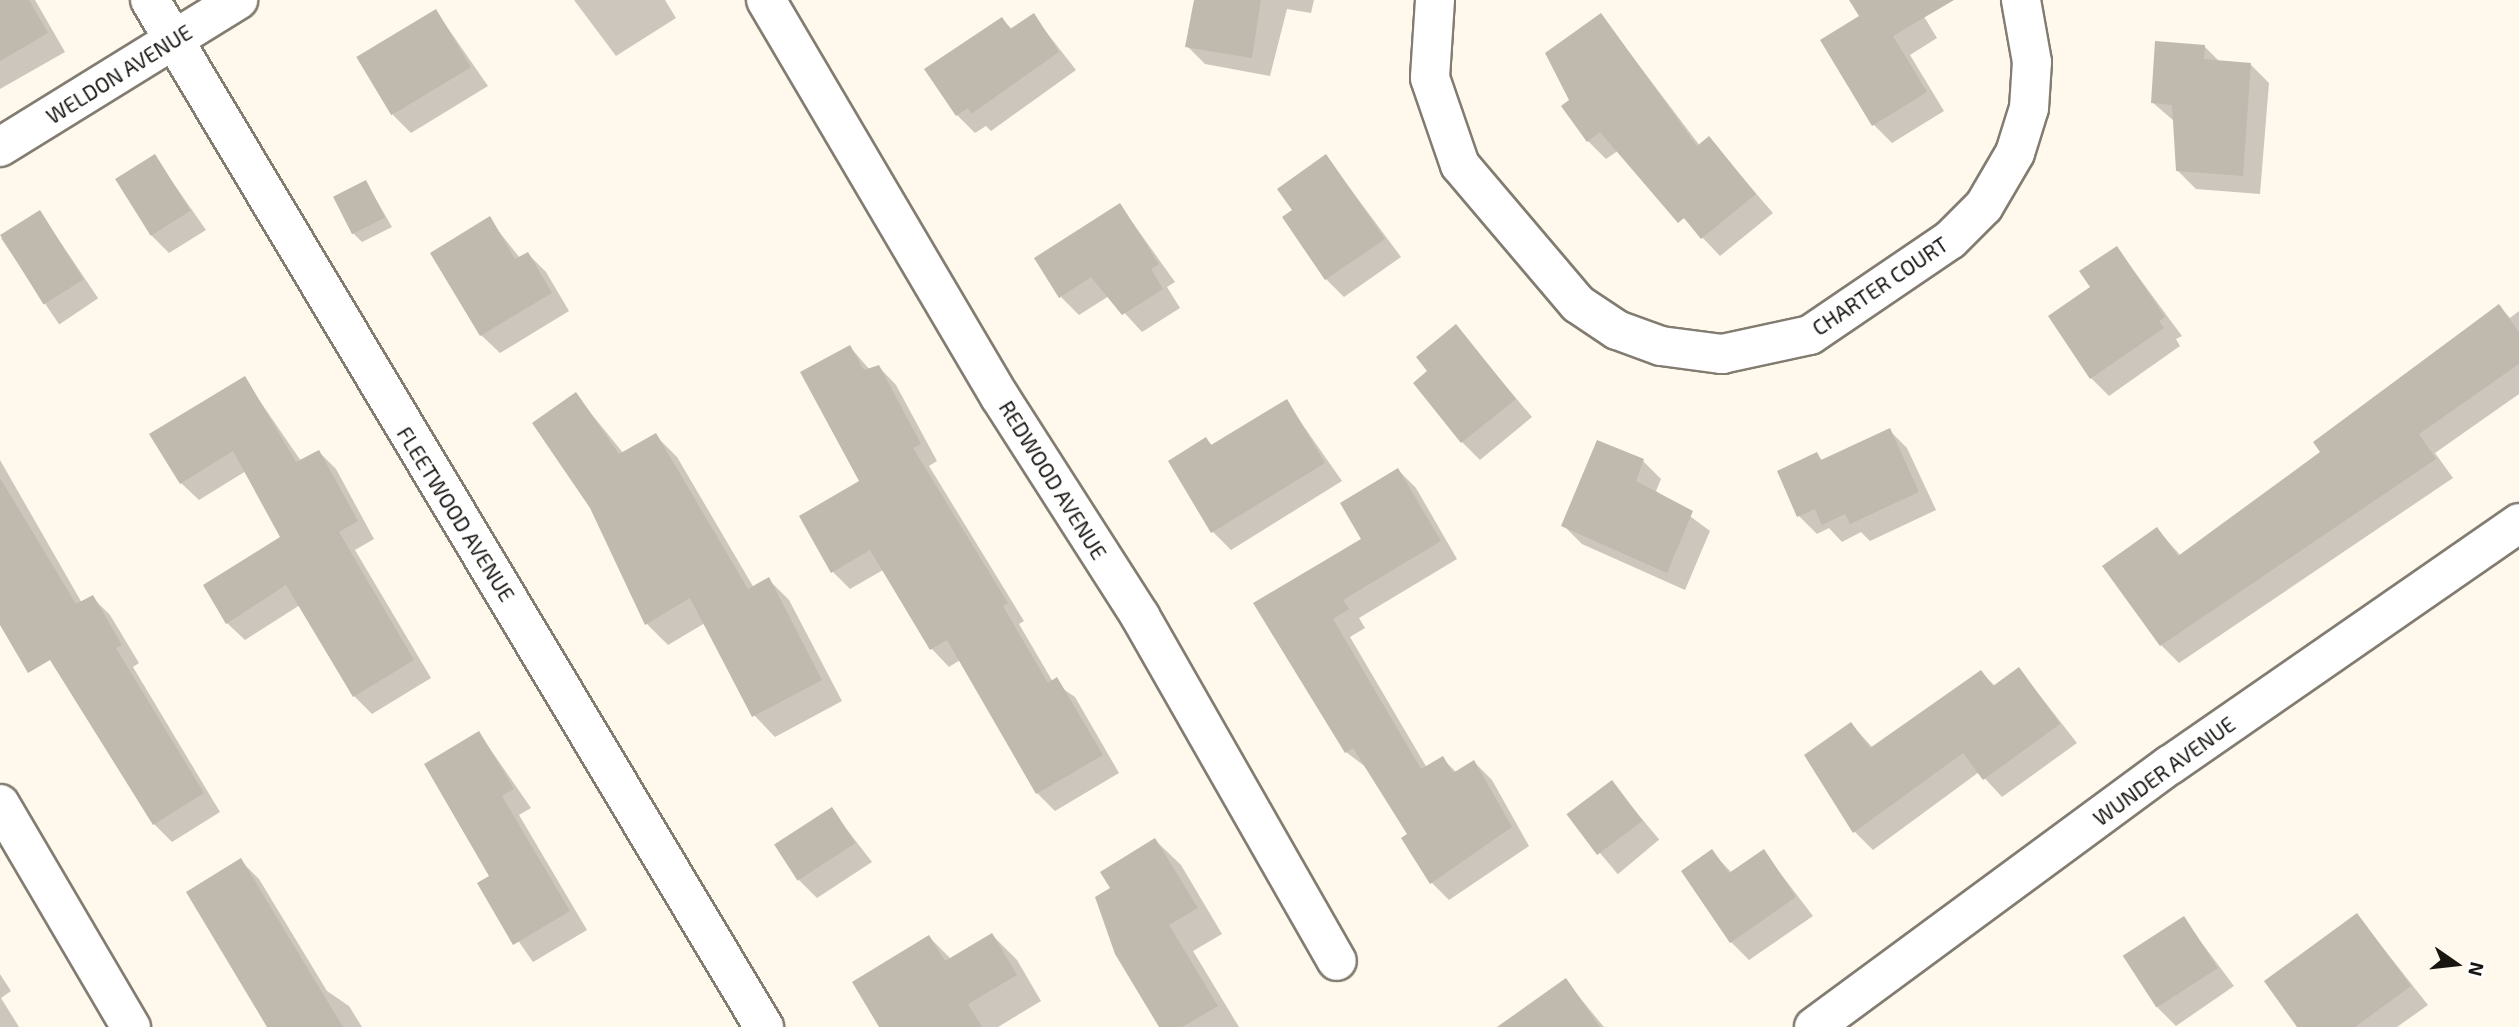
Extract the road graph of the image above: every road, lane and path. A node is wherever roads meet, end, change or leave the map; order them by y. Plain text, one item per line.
1 (150, 0) edge
2 (238, 0) edge
3 (766, 0) edge
4 (1435, 0) edge
5 (2021, 0) edge
6 (174, 40) junction
7 (0, 147) edge
8 (2519, 523) edge
9 (0, 803) edge
10 (1337, 961) dead end
11 (131, 1027) edge
12 (764, 1027) edge
13 (1814, 1027) edge

1 - 6 street, FLEETWOOD AVENUE
2 - 6 street, WELDON AVENUE
3 - 10 street, REDWOOD AVENUE
4 - 5 street, CHARTER COURT
6 - 7 street, WELDON AVENUE
6 - 12 street, FLEETWOOD AVENUE
8 - 13 street, WUNDER AVENUE
9 - 11 street

